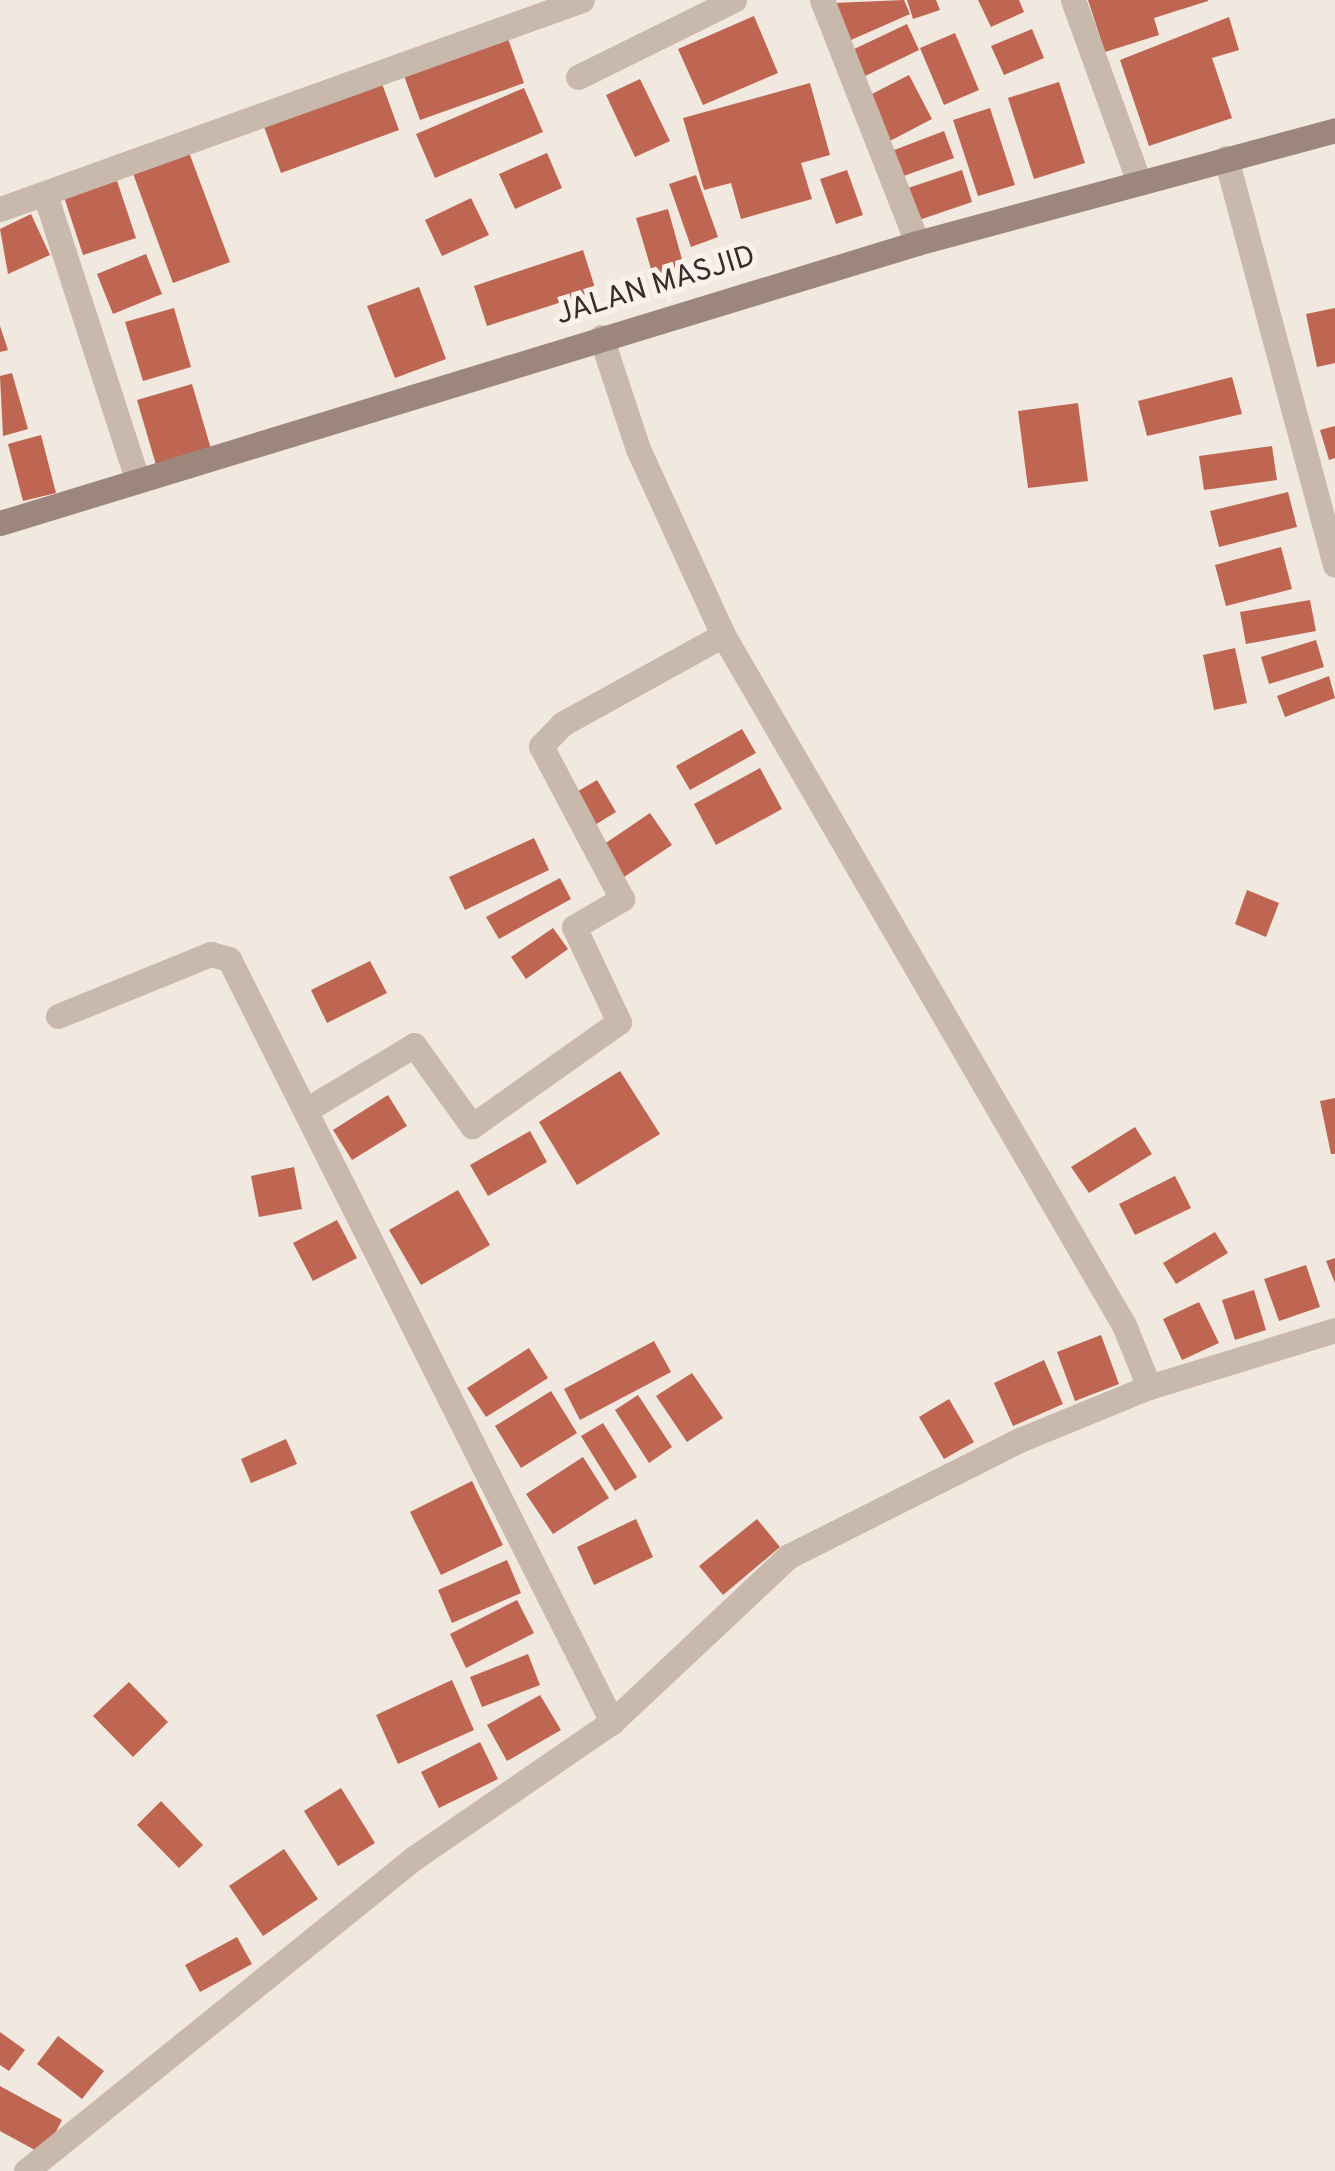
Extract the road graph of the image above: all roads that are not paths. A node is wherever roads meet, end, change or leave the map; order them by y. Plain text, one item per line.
1 (582, 0) edge
2 (734, 0) edge
3 (822, 0) edge
4 (1073, 0) edge
5 (578, 77) dead end
6 (1335, 130) edge
7 (1226, 158) junction
8 (1138, 180) junction
9 (44, 194) junction
10 (0, 210) edge
11 (917, 243) junction
12 (601, 337) junction
13 (138, 478) junction
14 (0, 523) edge
15 (1335, 565) edge
16 (722, 635) junction
17 (58, 1016) dead end
18 (306, 1110) junction
19 (1335, 1330) edge
20 (1149, 1387) junction
21 (612, 1722) junction
22 (26, 2171) edge

1 - 9 street
2 - 5 street
3 - 11 street
4 - 8 street
6 - 7 street, JALAN MASJID
7 - 8 street, JALAN MASJID
7 - 15 street
8 - 11 street, JALAN MASJID
9 - 10 street
9 - 13 street
11 - 12 street, JALAN MASJID
12 - 13 street, JALAN MASJID
12 - 16 street
13 - 14 street, JALAN MASJID
16 - 18 street
16 - 20 street
17 - 18 street
18 - 21 street
19 - 20 street
20 - 21 street
21 - 22 street

